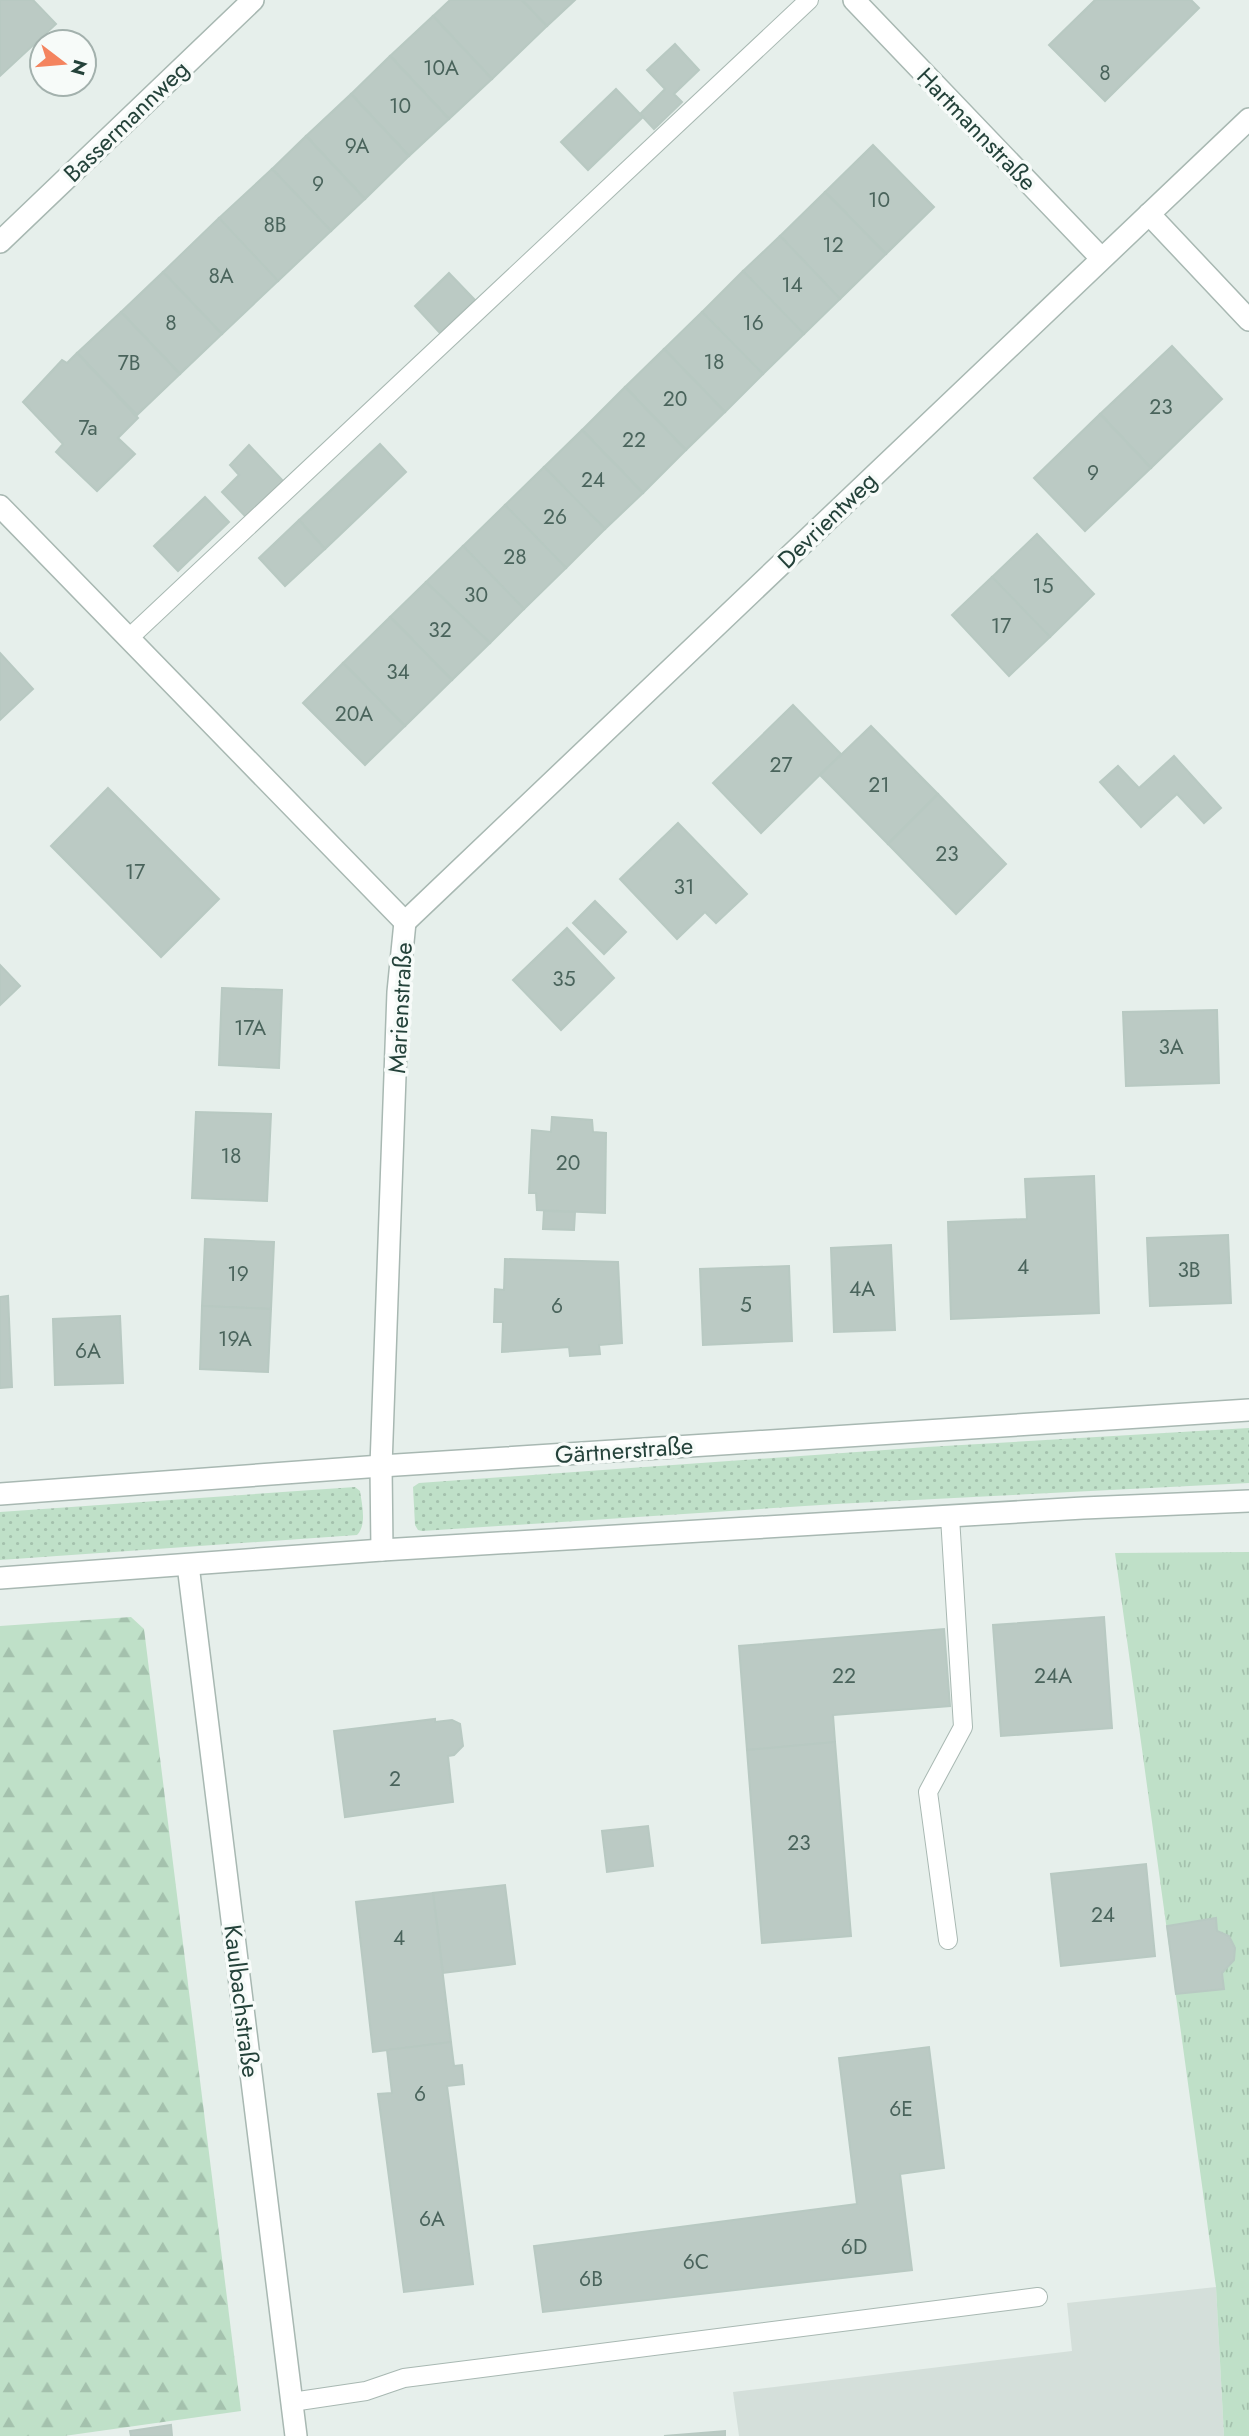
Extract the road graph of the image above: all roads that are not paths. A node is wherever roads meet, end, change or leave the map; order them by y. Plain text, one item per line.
1 (253, 0) edge
2 (809, 0) edge
3 (854, 0) edge
4 (1249, 119) edge
5 (1149, 214) junction
6 (0, 242) edge
7 (1101, 258) junction
8 (1249, 320) edge
9 (0, 506) edge
10 (129, 638) junction
11 (405, 922) junction
12 (1249, 1410) edge
13 (382, 1466) junction
14 (0, 1494) edge
15 (1249, 1501) edge
16 (950, 1517) junction
17 (382, 1550) junction
18 (188, 1566) junction
19 (0, 1578) edge
20 (948, 1940) dead end
21 (1038, 2297) dead end
22 (292, 2402) junction
23 (296, 2436) edge

1 - 6 street, Bassermannweg
2 - 10 lane
3 - 7 street, Hartmannstraße
4 - 5 street, Devrientweg
5 - 7 street, Devrientweg
5 - 8 street
7 - 11 street, Devrientweg
9 - 10 street, Marienstraße
10 - 11 street, Marienstraße
11 - 13 street, Marienstraße
12 - 13 street, Gärtnerstraße
13 - 14 street, Gärtnerstraße
13 - 17 street, Marienstraße
15 - 16 street
16 - 17 street
16 - 20 lane
17 - 18 street
18 - 19 street
18 - 22 street, Kaulbachstraße
21 - 22 lane
22 - 23 street, Kaulbachstraße

